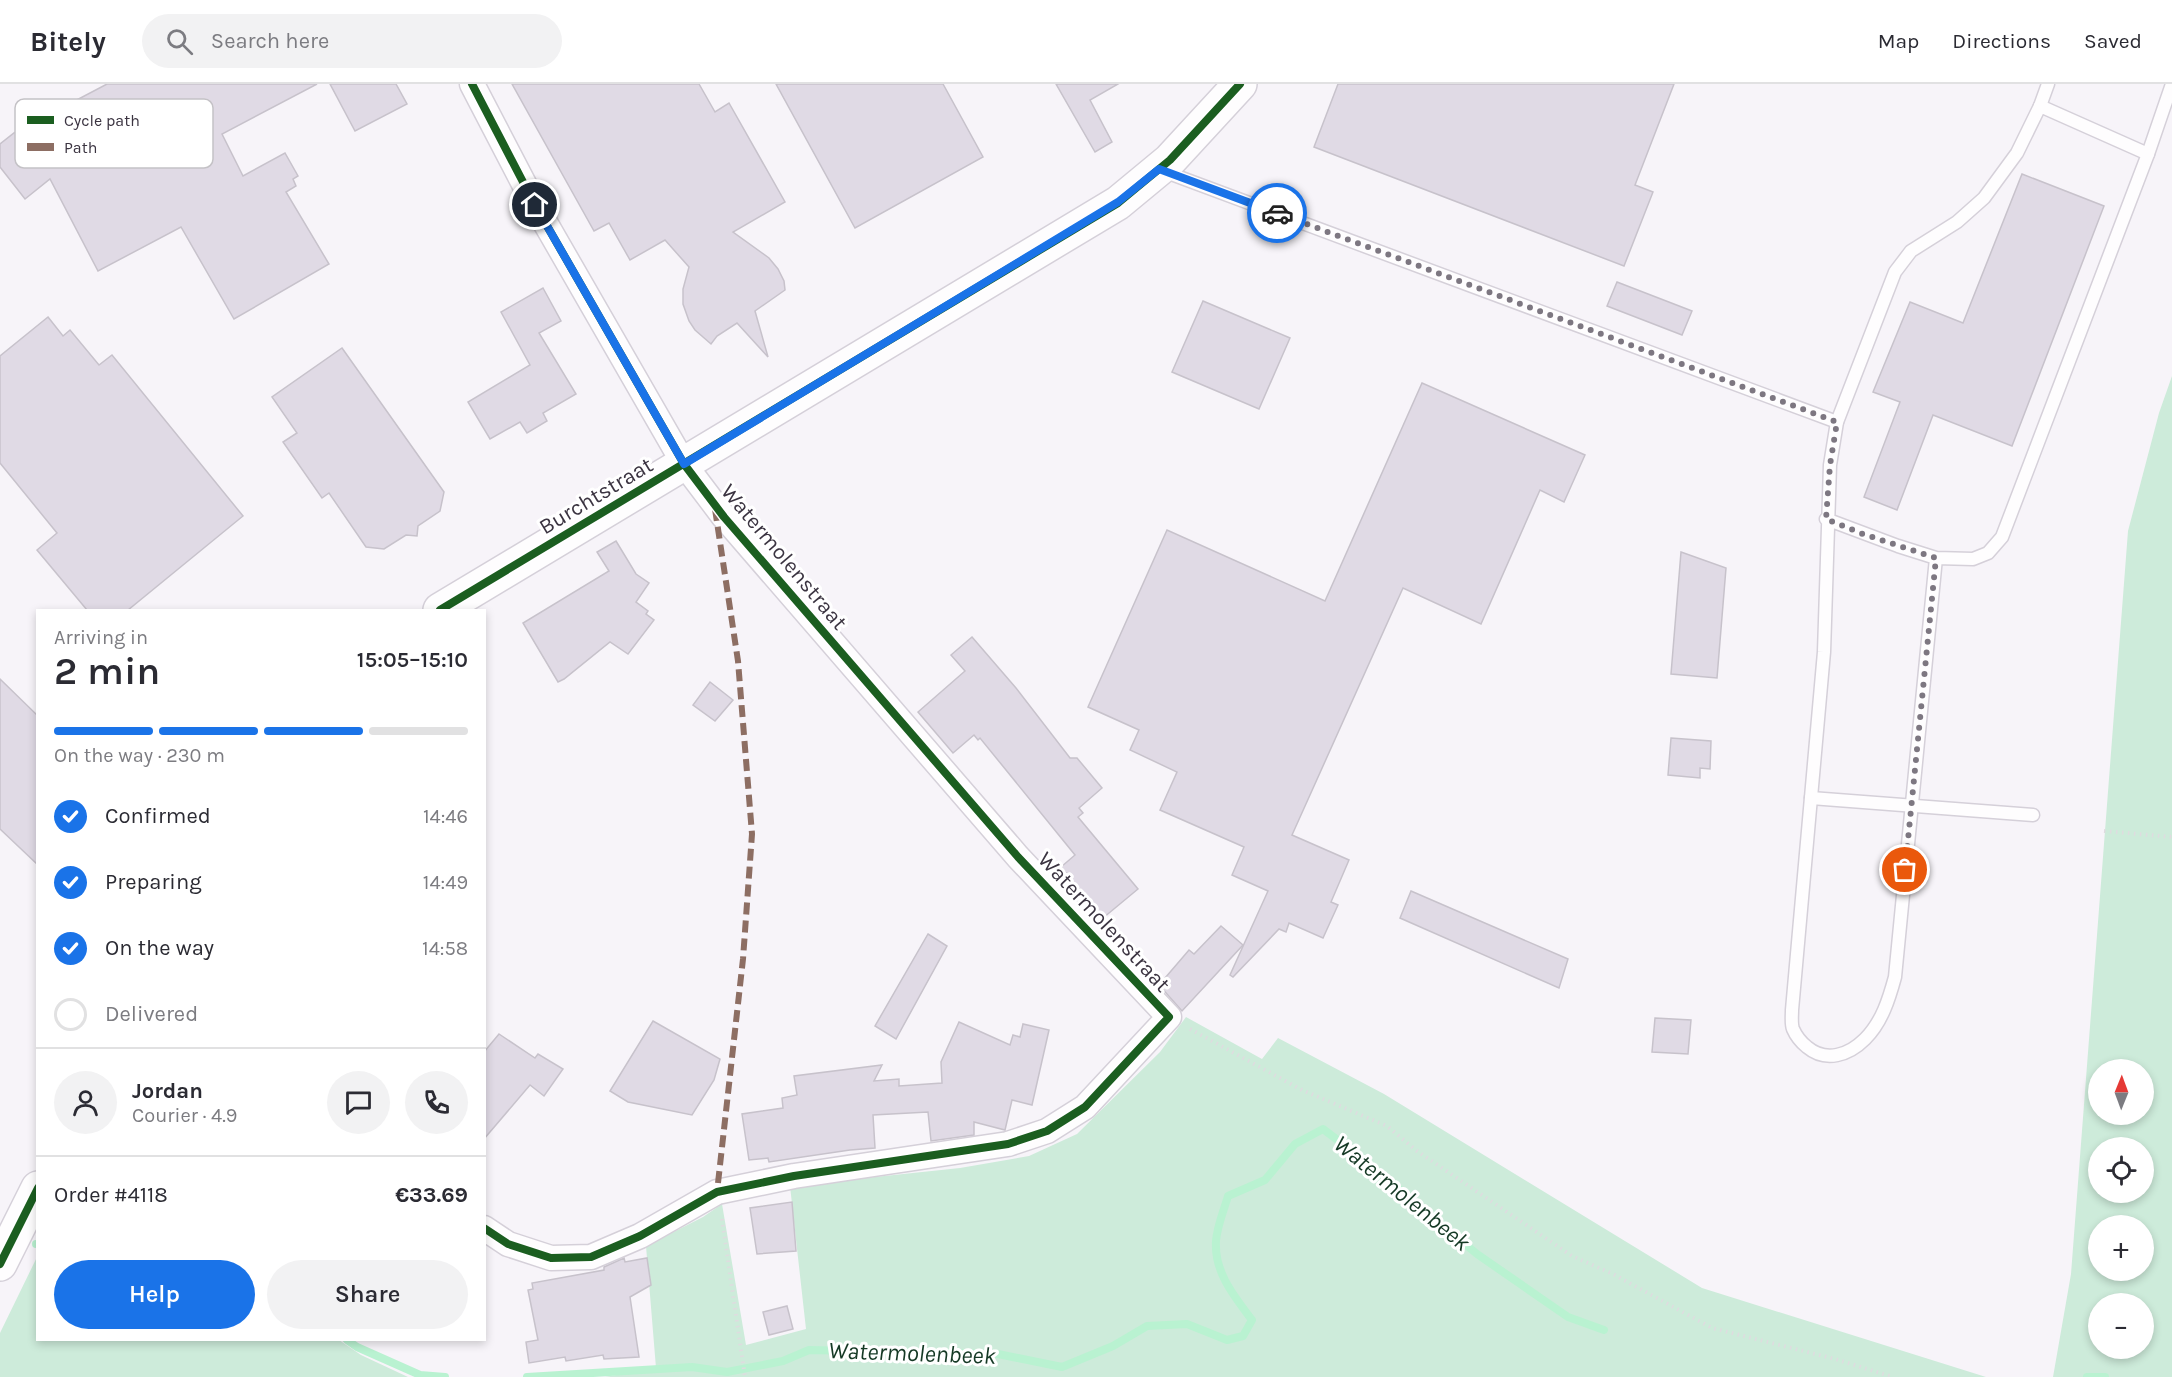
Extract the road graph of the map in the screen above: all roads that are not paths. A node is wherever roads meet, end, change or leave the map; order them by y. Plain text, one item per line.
1 (472, 84) edge
2 (1240, 84) edge
3 (2048, 84) edge
4 (2172, 84) edge
5 (2040, 106) junction
6 (2148, 154) junction
7 (1159, 169) junction
8 (1837, 422) junction
9 (684, 464) junction
10 (1826, 519) junction
11 (1936, 558) junction
12 (442, 609) edge
13 (1811, 798) junction
14 (1912, 806) junction
15 (2033, 814) dead end
16 (36, 1192) edge
17 (486, 1229) edge
18 (0, 1264) edge

1 - 9 street, Watermolenstraat
2 - 7 main road, Burchtstraat
3 - 5 lane
4 - 6 lane
5 - 6 lane
5 - 8 lane
6 - 11 lane
7 - 8 lane
7 - 9 main road, Burchtstraat
8 - 10 lane
9 - 12 main road, Burchtstraat
9 - 17 street, Watermolenstraat
10 - 11 lane
10 - 13 lane
11 - 14 lane
13 - 14 lane
13 - 14 lane
14 - 15 lane
16 - 18 main road

